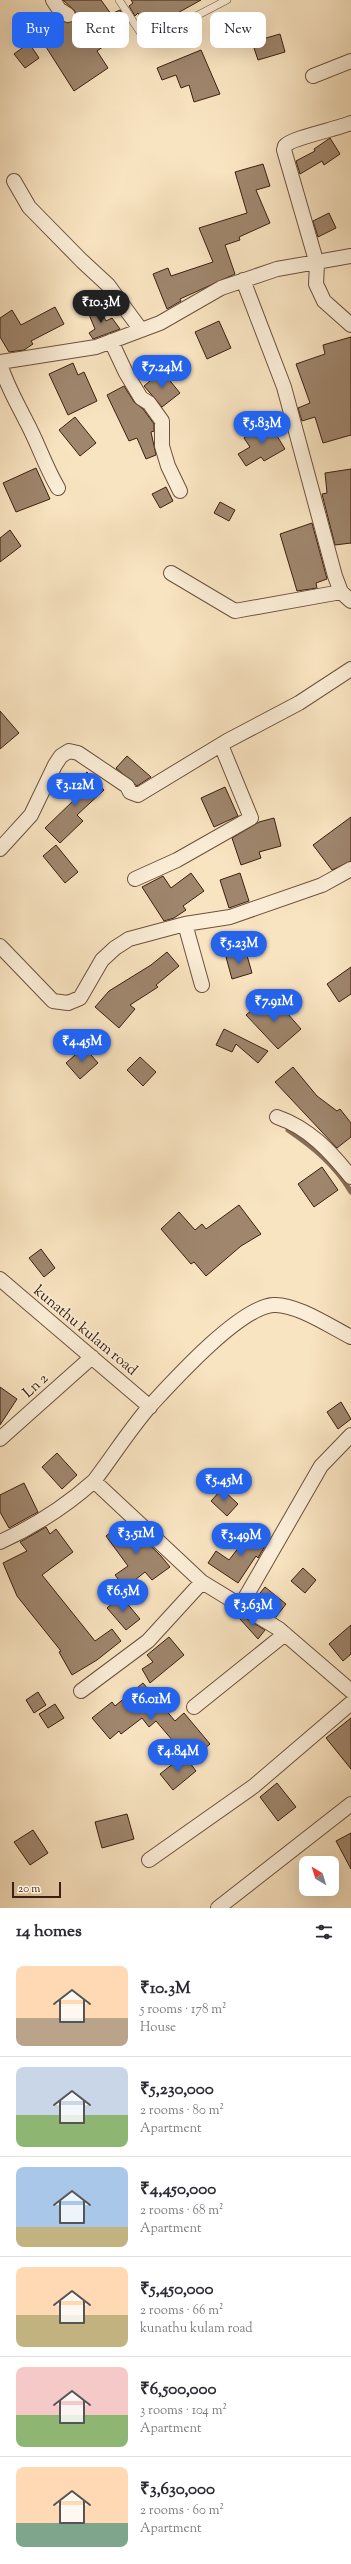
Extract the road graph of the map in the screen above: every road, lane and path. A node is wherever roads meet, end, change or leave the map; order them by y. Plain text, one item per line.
1 (52, 0) edge
2 (119, 0) edge
3 (227, 0) edge
4 (68, 15) dead end
5 (351, 61) edge
6 (313, 76) dead end
7 (351, 123) edge
8 (14, 182) dead end
9 (351, 256) edge
10 (317, 264) junction
11 (243, 280) junction
12 (351, 325) edge
13 (141, 330) junction
14 (111, 341) junction
15 (0, 363) edge
16 (58, 488) dead end
17 (180, 491) dead end
18 (171, 573) dead end
19 (346, 597) edge
20 (351, 669) edge
21 (221, 745) junction
22 (0, 849) edge
23 (351, 869) edge
24 (135, 879) dead end
25 (185, 924) junction
26 (0, 946) edge
27 (202, 985) dead end
28 (277, 1117) dead end
29 (351, 1177) edge
30 (0, 1279) edge
31 (351, 1337) edge
32 (92, 1357) junction
33 (150, 1407) junction
34 (351, 1435) edge
35 (0, 1439) edge
36 (94, 1481) junction
37 (0, 1542) edge
38 (202, 1582) junction
39 (241, 1604) junction
40 (285, 1634) junction
41 (81, 1691) dead end
42 (351, 1691) edge
43 (351, 1703) edge
44 (194, 1707) dead end
45 (351, 1804) edge
46 (149, 1860) dead end
47 (218, 1908) edge

1 - 4 street
2 - 3 lane
5 - 6 street
7 - 10 street
8 - 13 street
9 - 10 street
10 - 11 street
10 - 12 street
11 - 13 street
11 - 19 street
13 - 14 street
14 - 15 street
14 - 17 street
15 - 16 street
18 - 19 street
20 - 21 street
21 - 22 street
21 - 24 street
23 - 25 street
25 - 26 street
25 - 27 street
28 - 29 street
30 - 32 street, kunathu kulam road
31 - 33 street
32 - 33 street, kunathu kulam road
32 - 35 street, Ln 2
33 - 36 street
34 - 39 street
36 - 37 street
36 - 38 street
38 - 39 street
38 - 41 street
39 - 40 street
40 - 42 street
40 - 44 street
43 - 46 street
45 - 47 street

